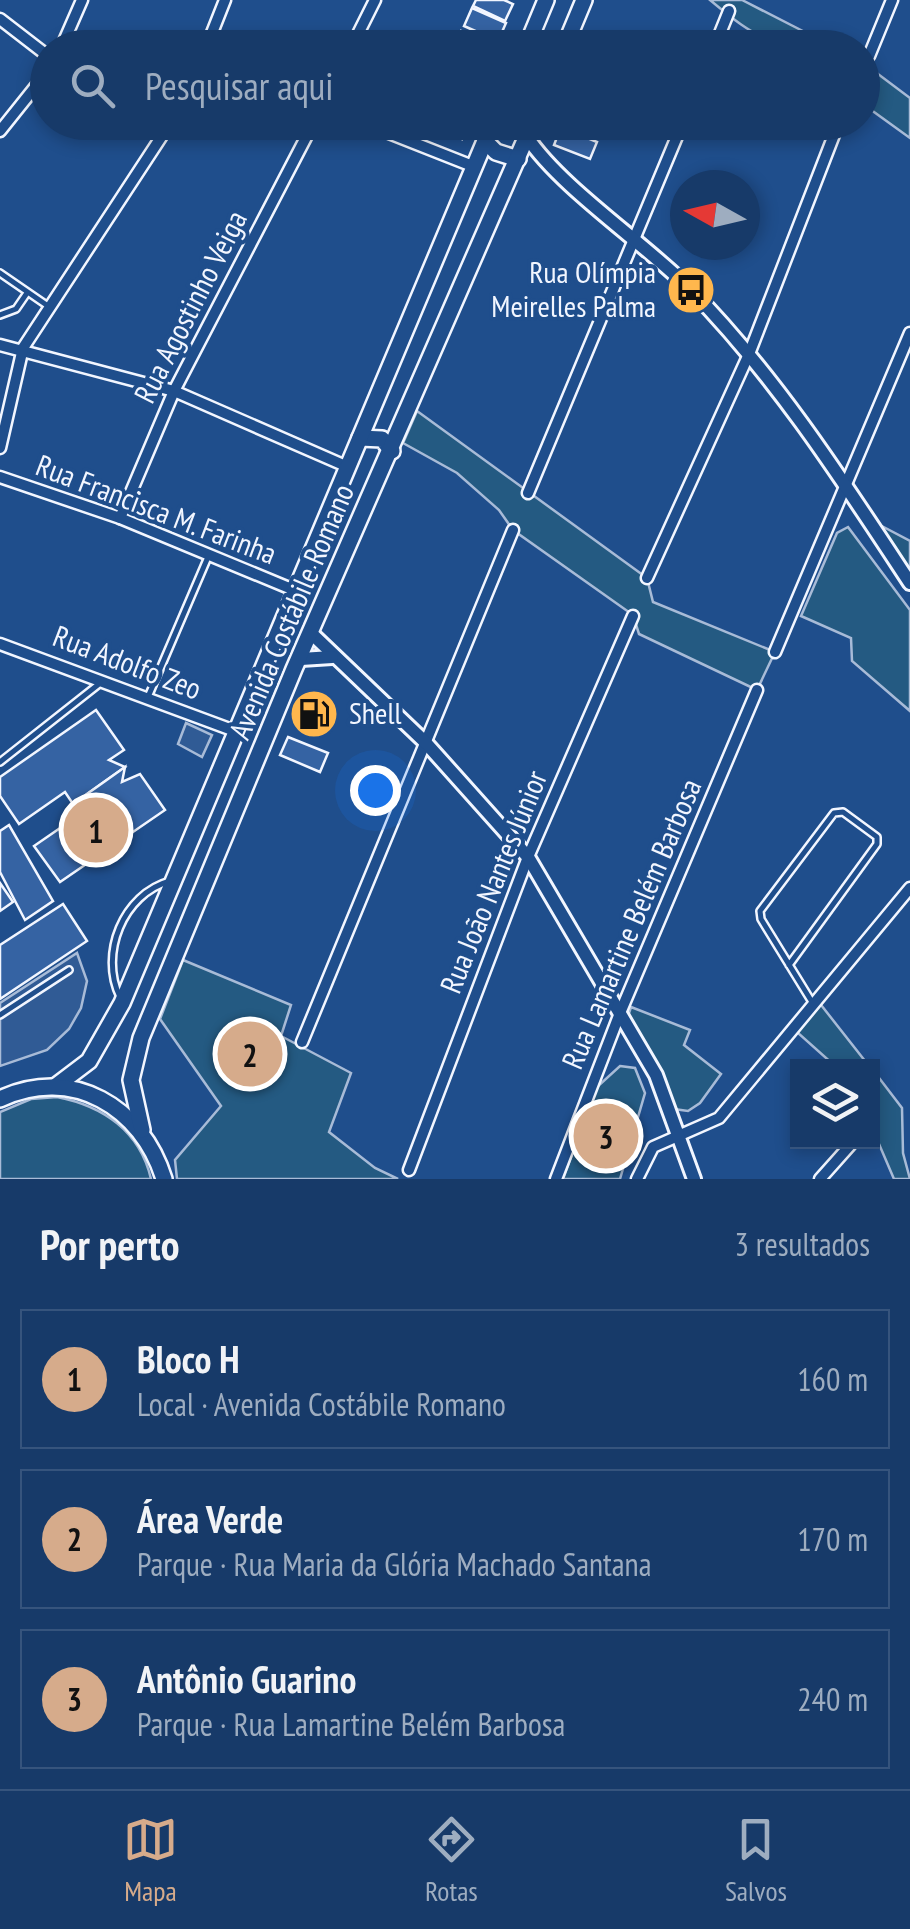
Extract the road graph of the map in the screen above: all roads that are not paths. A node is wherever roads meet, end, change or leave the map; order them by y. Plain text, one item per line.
1 (82, 0) edge
2 (225, 0) edge
3 (375, 0) edge
4 (546, 0) edge
5 (584, 0) edge
6 (892, 0) edge
7 (728, 12) dead end
8 (0, 20) edge
9 (69, 30) edge
10 (213, 30) edge
11 (360, 30) edge
12 (534, 30) edge
13 (572, 30) edge
14 (721, 30) edge
15 (879, 30) edge
16 (30, 42) edge
17 (30, 94) edge
18 (0, 131) edge
19 (159, 140) edge
20 (305, 140) edge
21 (407, 140) edge
22 (526, 140) edge
23 (536, 140) edge
24 (675, 140) edge
25 (832, 140) edge
26 (486, 141) joint
27 (518, 159) junction
28 (475, 167) junction
29 (553, 168) junction
30 (635, 237) junction
31 (0, 273) edge
32 (27, 294) junction
33 (50, 308) junction
34 (0, 316) edge
35 (910, 332) edge
36 (0, 345) edge
37 (23, 348) junction
38 (748, 354) junction
39 (174, 391) junction
40 (360, 438) junction
41 (0, 448) edge
42 (392, 451) junction
43 (348, 466) junction
44 (0, 477) edge
45 (846, 484) junction
46 (528, 493) dead end
47 (120, 518) junction
48 (513, 530) dead end
49 (209, 555) junction
50 (647, 578) dead end
51 (910, 583) edge
52 (294, 590) junction
53 (633, 616) dead end
54 (312, 634) junction
55 (0, 644) edge
56 (775, 652) dead end
57 (332, 657) junction
58 (266, 658) junction
59 (297, 664) junction
60 (103, 680) junction
61 (757, 690) dead end
62 (148, 697) junction
63 (235, 731) junction
64 (425, 742) junction
65 (0, 762) edge
66 (528, 858) junction
67 (173, 880) junction
68 (910, 888) edge
69 (789, 965) junction
70 (69, 970) dead end
71 (122, 1003) junction
72 (813, 1004) junction
73 (620, 1013) junction
74 (0, 1016) edge
75 (302, 1042) dead end
76 (56, 1086) junction
77 (0, 1099) edge
78 (142, 1130) junction
79 (680, 1134) junction
80 (848, 1149) edge
81 (409, 1170) dead end
82 (164, 1179) edge
83 (556, 1179) edge
84 (636, 1179) edge
85 (694, 1179) edge
86 (820, 1179) edge

1 - 9 street
2 - 10 street
3 - 11 street
4 - 12 main road
5 - 13 main road
6 - 15 street
7 - 14 street
8 - 16 street
17 - 18 street
19 - 33 street
20 - 39 street, Rua Agostinho Veiga
21 - 28 street
22 - 27 main road, Avenida Costábile Romano
23 - 29 street
24 - 30 street
25 - 38 street
26 - 27 main road
26 - 28 main road, Avenida Costábile Romano
27 - 29 street
27 - 42 main road, Avenida Costábile Romano
28 - 40 main road, Avenida Costábile Romano
29 - 30 street
30 - 38 street
30 - 46 street
31 - 32 lane
32 - 33 lane
32 - 34 lane
33 - 37 street
35 - 45 street
36 - 37 street
37 - 39 street
37 - 41 street
38 - 45 street
38 - 50 street
39 - 43 street
39 - 47 street, Rua Agostinho Veiga
40 - 42 main road
40 - 43 main road, Avenida Costábile Romano
42 - 54 main road, Avenida Costábile Romano
43 - 52 main road, Avenida Costábile Romano
44 - 47 street, Rua Francisca M. Farinha
45 - 51 street
45 - 56 street
47 - 49 street, Rua Francisca M. Farinha
48 - 64 street
49 - 52 street, Rua Francisca M. Farinha
49 - 62 lane
52 - 58 main road, Avenida Costábile Romano
53 - 66 street, Rua João Nantes Júnior
54 - 57 street
54 - 59 main road, Avenida Costábile Romano
55 - 60 street, Rua Adolfo Zeo
57 - 59 street
57 - 64 street
58 - 59 main road
58 - 63 main road, Avenida Costábile Romano
59 - 78 main road, Avenida Costábile Romano
60 - 62 street, Rua Adolfo Zeo
60 - 65 lane
61 - 73 street, Rua Lamartine Belém Barbosa
62 - 63 street, Rua Adolfo Zeo
63 - 67 main road, Avenida Costábile Romano
64 - 66 street
64 - 75 street
66 - 73 street
66 - 81 street, Rua João Nantes Júnior
67 - 71 main road, Avenida Costábile Romano
67 - 71 lane
68 - 72 street
69 - 69 lane
69 - 72 lane
70 - 74 lane
71 - 76 main road, Avenida Costábile Romano
72 - 79 street
73 - 79 street
73 - 83 street, Rua Lamartine Belém Barbosa
76 - 77 main road
76 - 78 main road
78 - 82 main road
79 - 84 street
79 - 85 street
80 - 86 street

